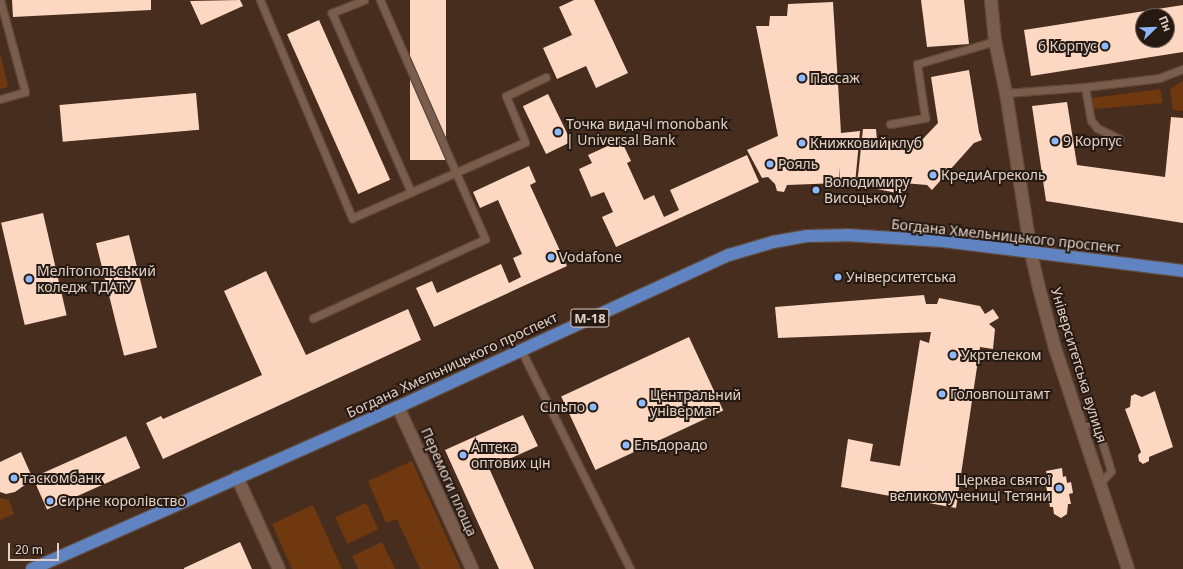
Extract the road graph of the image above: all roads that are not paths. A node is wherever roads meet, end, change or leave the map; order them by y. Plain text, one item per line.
1 (0, 0) edge
2 (260, 0) edge
3 (364, 0) edge
4 (380, 0) edge
5 (991, 0) edge
6 (995, 41) junction
7 (1183, 69) edge
8 (546, 78) dead end
9 (1085, 87) junction
10 (1006, 93) junction
11 (0, 99) edge
12 (890, 124) dead end
13 (1120, 139) dead end
14 (455, 173) junction
15 (411, 192) junction
16 (1031, 253) junction
17 (1183, 271) edge
18 (313, 318) dead end
19 (521, 350) junction
20 (398, 407) junction
21 (237, 477) junction
22 (32, 569) edge
23 (279, 569) edge
24 (472, 569) edge
25 (630, 569) edge
26 (1128, 569) edge

1 - 11 lane
2 - 15 lane
3 - 15 lane
4 - 14 lane
5 - 6 street, Університетська вулиця
6 - 10 street, Університетська вулиця
6 - 12 lane
7 - 9 lane
8 - 14 lane
9 - 10 lane
9 - 13 lane
10 - 16 street, Університетська вулиця
14 - 15 lane
14 - 18 lane
16 - 17 highway, Богдана Хмельницького проспект / М-18
16 - 19 highway, Богдана Хмельницького проспект / М-18
16 - 26 street, Університетська вулиця
19 - 20 highway, Богдана Хмельницького проспект / М-18
19 - 25 lane
20 - 21 highway, Богдана Хмельницького проспект / М-18
20 - 24 street, Перемоги площа
21 - 22 highway, Богдана Хмельницького проспект / М-18
21 - 23 street

